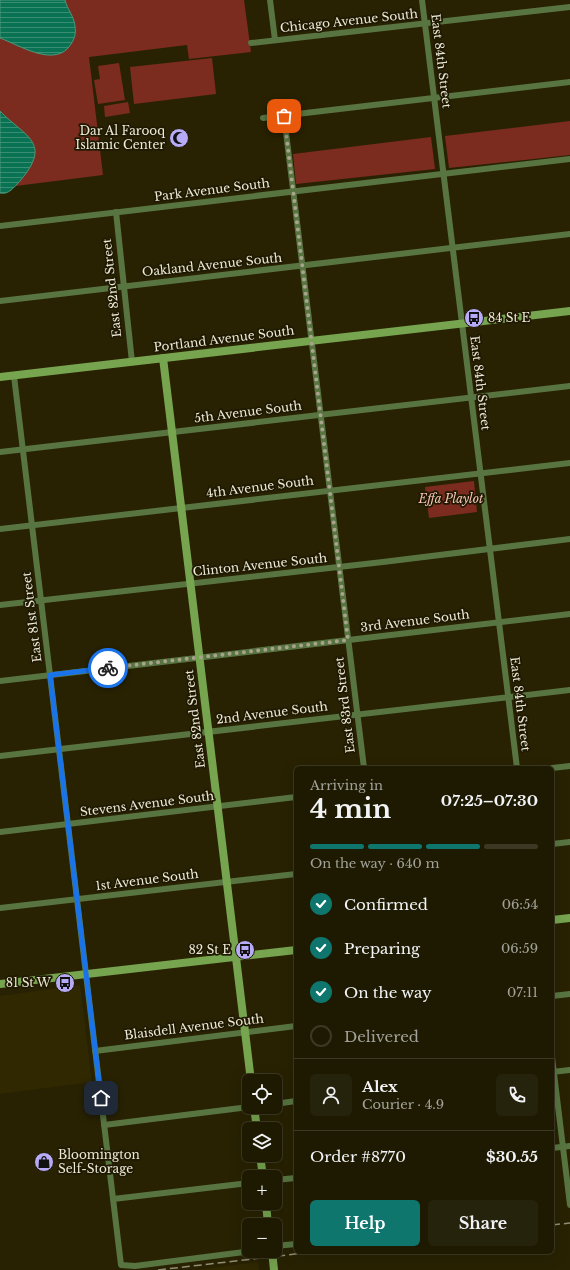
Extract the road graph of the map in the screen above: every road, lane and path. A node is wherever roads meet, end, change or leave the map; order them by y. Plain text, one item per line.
1 (270, 0) edge
2 (422, 0) edge
3 (570, 7) edge
4 (425, 23) junction
5 (275, 40) junction
6 (251, 43) dead end
7 (570, 82) edge
8 (434, 98) junction
9 (284, 116) junction
10 (263, 118) dead end
11 (570, 159) edge
12 (443, 174) junction
13 (293, 191) junction
14 (116, 212) junction
15 (0, 226) edge
16 (570, 234) edge
17 (453, 248) junction
18 (302, 266) junction
19 (124, 286) junction
20 (0, 301) edge
21 (570, 311) edge
22 (462, 324) junction
23 (312, 341) junction
24 (163, 358) junction
25 (132, 362) junction
26 (14, 376) junction
27 (0, 377) edge
28 (570, 386) edge
29 (471, 397) junction
30 (321, 415) junction
31 (172, 432) junction
32 (22, 450) junction
33 (0, 452) edge
34 (570, 463) edge
35 (480, 473) junction
36 (330, 490) junction
37 (181, 507) junction
38 (32, 525) junction
39 (0, 529) edge
40 (570, 539) edge
41 (490, 549) junction
42 (339, 567) junction
43 (190, 584) junction
44 (41, 600) junction
45 (0, 605) edge
46 (570, 614) edge
47 (499, 622) junction
48 (348, 640) junction
49 (199, 657) junction
50 (50, 675) junction
51 (0, 681) edge
52 (570, 690) edge
53 (508, 697) junction
54 (357, 715) junction
55 (208, 732) junction
56 (59, 749) junction
57 (0, 756) edge
58 (364, 766) edge
59 (517, 766) edge
60 (570, 766) edge
61 (554, 768) edge
62 (294, 797) edge
63 (218, 806) junction
64 (68, 824) junction
65 (0, 832) edge
66 (570, 842) edge
67 (554, 844) edge
68 (294, 874) edge
69 (227, 882) junction
70 (77, 899) junction
71 (0, 908) edge
72 (570, 918) edge
73 (554, 920) edge
74 (294, 950) edge
75 (236, 957) junction
76 (85, 975) junction
77 (0, 984) edge
78 (570, 994) edge
79 (554, 996) edge
80 (294, 1026) edge
81 (245, 1032) junction
82 (94, 1051) junction
83 (570, 1070) edge
84 (554, 1072) edge
85 (250, 1074) edge
86 (554, 1080) edge
87 (294, 1101) edge
88 (282, 1103) edge
89 (242, 1108) edge
90 (104, 1124) junction
91 (570, 1146) edge
92 (563, 1147) junction
93 (554, 1148) edge
94 (294, 1178) edge
95 (282, 1179) edge
96 (242, 1184) edge
97 (113, 1199) junction
98 (570, 1205) edge
99 (294, 1244) edge
100 (282, 1245) edge
101 (242, 1252) edge
102 (273, 1258) edge
103 (274, 1270) edge

1 - 5 street
2 - 4 street, East 84th Street
3 - 4 street, Chicago Avenue South
4 - 5 street, Chicago Avenue South
4 - 8 street, East 84th Street
5 - 6 street, Chicago Avenue South
7 - 8 street
8 - 9 street
8 - 12 street, East 84th Street
9 - 10 street
9 - 13 street, East 83rd Street
11 - 12 street, Park Avenue South
12 - 13 street, Park Avenue South
12 - 17 street, East 84th Street
13 - 14 street, Park Avenue South
13 - 18 street, East 83rd Street
14 - 15 street, Park Avenue South
14 - 19 street, East 82nd Street
16 - 17 street, Oakland Avenue South
17 - 18 street, Oakland Avenue South
17 - 22 street, East 84th Street
18 - 19 street, Oakland Avenue South
18 - 23 street, East 83rd Street
19 - 20 street, Oakland Avenue South
19 - 25 street, East 82nd Street
21 - 22 main road, Portland Avenue South
22 - 23 main road, Portland Avenue South
22 - 29 street, East 84th Street
23 - 24 main road, Portland Avenue South
23 - 30 street, East 83rd Street
24 - 25 main road, Portland Avenue South
24 - 31 main road, East 82nd Street
25 - 26 main road, Portland Avenue South
26 - 27 main road, Portland Avenue South
26 - 32 street, East 81st Street
28 - 29 street, 5th Avenue South
29 - 30 street, 5th Avenue South
29 - 35 street, East 84th Street
30 - 31 street, 5th Avenue South
30 - 36 street, East 83rd Street
31 - 32 street, 5th Avenue South
31 - 37 main road, East 82nd Street
32 - 33 street, 5th Avenue South
32 - 38 street, East 81st Street
34 - 35 street, 4th Avenue South
35 - 36 street, 4th Avenue South
35 - 41 street, East 84th Street
36 - 37 street, 4th Avenue South
36 - 42 street, East 83rd Street
37 - 38 street, 4th Avenue South
37 - 43 main road, East 82nd Street
38 - 39 street, 4th Avenue South
38 - 44 street, East 81st Street
40 - 41 street, Clinton Avenue South
41 - 42 street, Clinton Avenue South
41 - 47 street, East 84th Street
42 - 43 street, Clinton Avenue South
42 - 48 street, East 83rd Street
43 - 44 street, Clinton Avenue South
43 - 49 main road, East 82nd Street
44 - 45 street, Clinton Avenue South
44 - 50 street, East 81st Street
46 - 47 street, 3rd Avenue South
47 - 48 street, 3rd Avenue South
47 - 53 street, East 84th Street
48 - 49 street, 3rd Avenue South
48 - 54 street, East 83rd Street
49 - 50 street, 3rd Avenue South
49 - 55 main road, East 82nd Street
50 - 51 street, 3rd Avenue South
50 - 56 street, East 81st Street
52 - 53 street, 2nd Avenue South
53 - 54 street, 2nd Avenue South
53 - 59 street, East 84th Street
54 - 55 street, 2nd Avenue South
54 - 58 street, East 83rd Street
55 - 56 street, 2nd Avenue South
55 - 63 main road, East 82nd Street
56 - 57 street, 2nd Avenue South
56 - 64 street, East 81st Street
60 - 61 street
62 - 63 street, Stevens Avenue South
63 - 64 street, Stevens Avenue South
63 - 69 main road, East 82nd Street
64 - 65 street, Stevens Avenue South
64 - 70 street, East 81st Street
66 - 67 street
68 - 69 street, 1st Avenue South
69 - 70 street, 1st Avenue South
69 - 75 main road, East 82nd Street
70 - 71 street, 1st Avenue South
70 - 76 street, East 81st Street
72 - 73 main road
74 - 75 main road
75 - 76 main road
75 - 81 main road, East 82nd Street
76 - 77 main road
76 - 82 street, East 81st Street
78 - 79 street
80 - 81 street, Blaisdell Avenue South
81 - 82 street, Blaisdell Avenue South
81 - 85 main road, East 82nd Street
82 - 90 street, East 81st Street
83 - 84 street
86 - 92 street
87 - 88 street
89 - 90 street
90 - 97 street, East 81st Street
91 - 92 street
92 - 93 street
92 - 98 street
94 - 95 street
96 - 97 street
97 - 101 street, East 81st Street
99 - 100 street
102 - 103 main road

